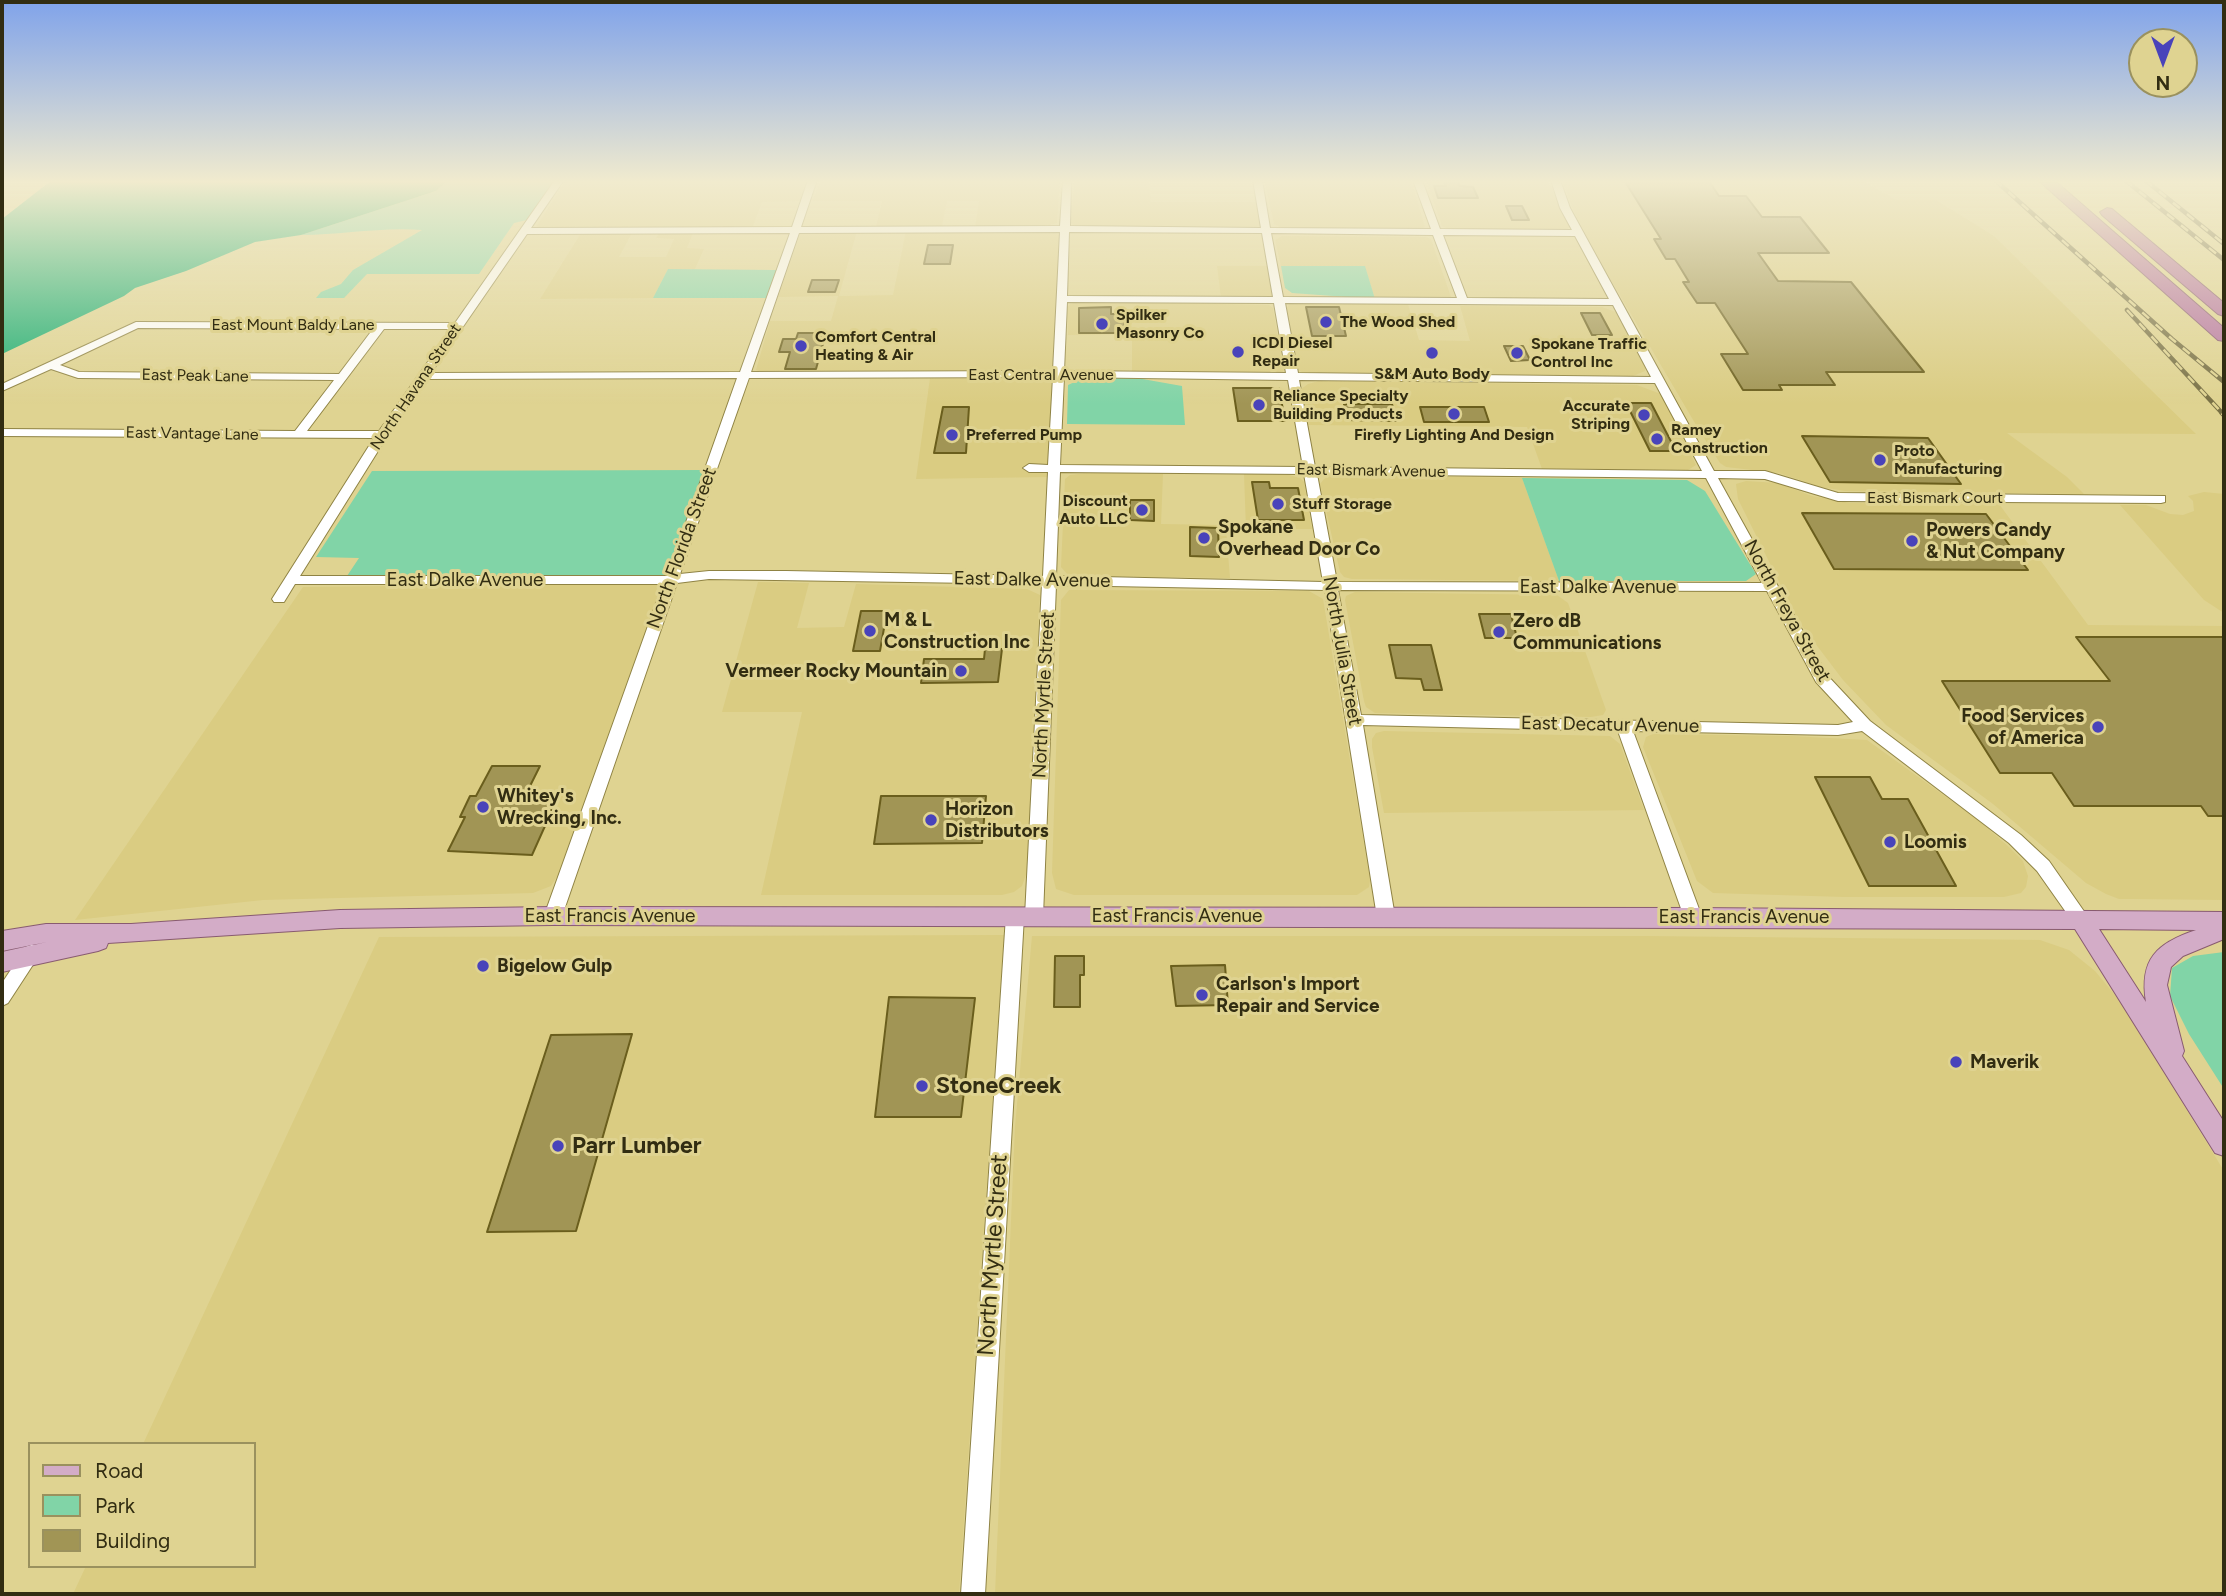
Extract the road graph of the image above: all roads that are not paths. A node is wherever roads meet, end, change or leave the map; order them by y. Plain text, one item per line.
1 (507, 254) edge
2 (787, 254) edge
3 (1064, 254) edge
4 (1271, 254) edge
5 (1445, 254) edge
6 (1590, 254) edge
7 (2130, 254) edge
8 (2157, 254) edge
9 (1062, 299) junction
10 (1278, 300) junction
11 (1463, 301) junction
12 (1618, 302) junction
13 (2224, 311) edge
14 (381, 326) junction
15 (457, 326) junction
16 (2224, 337) edge
17 (49, 365) junction
18 (1060, 374) junction
19 (422, 376) junction
20 (1291, 376) junction
21 (342, 377) junction
22 (745, 377) junction
23 (1660, 380) junction
24 (2, 388) edge
25 (2, 432) edge
26 (298, 435) junction
27 (382, 435) junction
28 (1029, 468) dead end
29 (1056, 468) junction
30 (1310, 470) junction
31 (1712, 475) junction
32 (2161, 499) dead end
33 (292, 580) junction
34 (670, 580) junction
35 (1050, 581) junction
36 (1329, 586) junction
37 (1771, 587) junction
38 (279, 599) dead end
39 (1355, 720) junction
40 (1865, 725) junction
41 (1624, 726) junction
42 (553, 916) junction
43 (1025, 916) junction
44 (1386, 916) junction
45 (1693, 916) junction
46 (2081, 920) junction
47 (2224, 921) edge
48 (2224, 930) edge
49 (46, 933) junction
50 (131, 934) junction
51 (2, 941) edge
52 (29, 958) junction
53 (2, 962) edge
54 (2, 998) edge
55 (2178, 1070) junction
56 (2224, 1144) edge
57 (973, 1594) edge

1 - 15 street, North Havana Street
2 - 22 street, North Florida Street
3 - 9 street, North Myrtle Street
4 - 10 street, North Julia Street
5 - 11 street
6 - 12 street, North Freya Street
7 - 16 highway
8 - 13 highway
9 - 10 street
9 - 18 street, North Myrtle Street
10 - 11 street
10 - 20 street, North Julia Street
11 - 12 street
12 - 23 street, North Freya Street
14 - 15 street, East Mount Baldy Lane
14 - 17 street, East Mount Baldy Lane
14 - 21 street
15 - 19 street, North Havana Street
17 - 21 street, East Peak Lane
17 - 24 street
18 - 20 street, East Central Avenue
18 - 22 street, East Central Avenue
18 - 29 street, North Myrtle Street
19 - 22 street, East Central Avenue
19 - 27 street, North Havana Street
20 - 23 street, East Central Avenue
20 - 30 street, North Julia Street
21 - 26 street
22 - 34 street, North Florida Street
23 - 31 street, North Freya Street
25 - 26 street, East Vantage Lane
26 - 27 street, East Vantage Lane
27 - 33 street, North Havana Street
28 - 29 street, East Bismark Avenue
29 - 30 street, East Bismark Avenue
29 - 35 street, North Myrtle Street
30 - 31 street, East Bismark Avenue
30 - 36 street, North Julia Street
31 - 32 street, East Bismark Court
31 - 37 street, North Freya Street
33 - 34 street, East Dalke Avenue
33 - 38 street, North Havana Street
34 - 35 street, East Dalke Avenue
34 - 42 street, North Florida Street
35 - 36 street, East Dalke Avenue
35 - 43 street, North Myrtle Street
36 - 37 street, East Dalke Avenue
36 - 39 street, North Julia Street
37 - 40 street, North Freya Street
39 - 41 street, East Decatur Avenue
39 - 44 street, North Julia Street
40 - 41 street, East Decatur Avenue
40 - 46 street, North Freya Street
41 - 45 street
42 - 43 main road, East Francis Avenue
42 - 50 main road, East Francis Avenue
43 - 44 main road, East Francis Avenue
43 - 57 street, North Myrtle Street
44 - 45 main road, East Francis Avenue
45 - 46 main road, East Francis Avenue
46 - 47 main road, East Francis Avenue
46 - 55 main road, North Freya Street
48 - 55 main road
49 - 50 main road
49 - 51 main road
49 - 52 street
50 - 52 main road
52 - 53 main road
52 - 54 street
55 - 56 main road, North Freya Street

